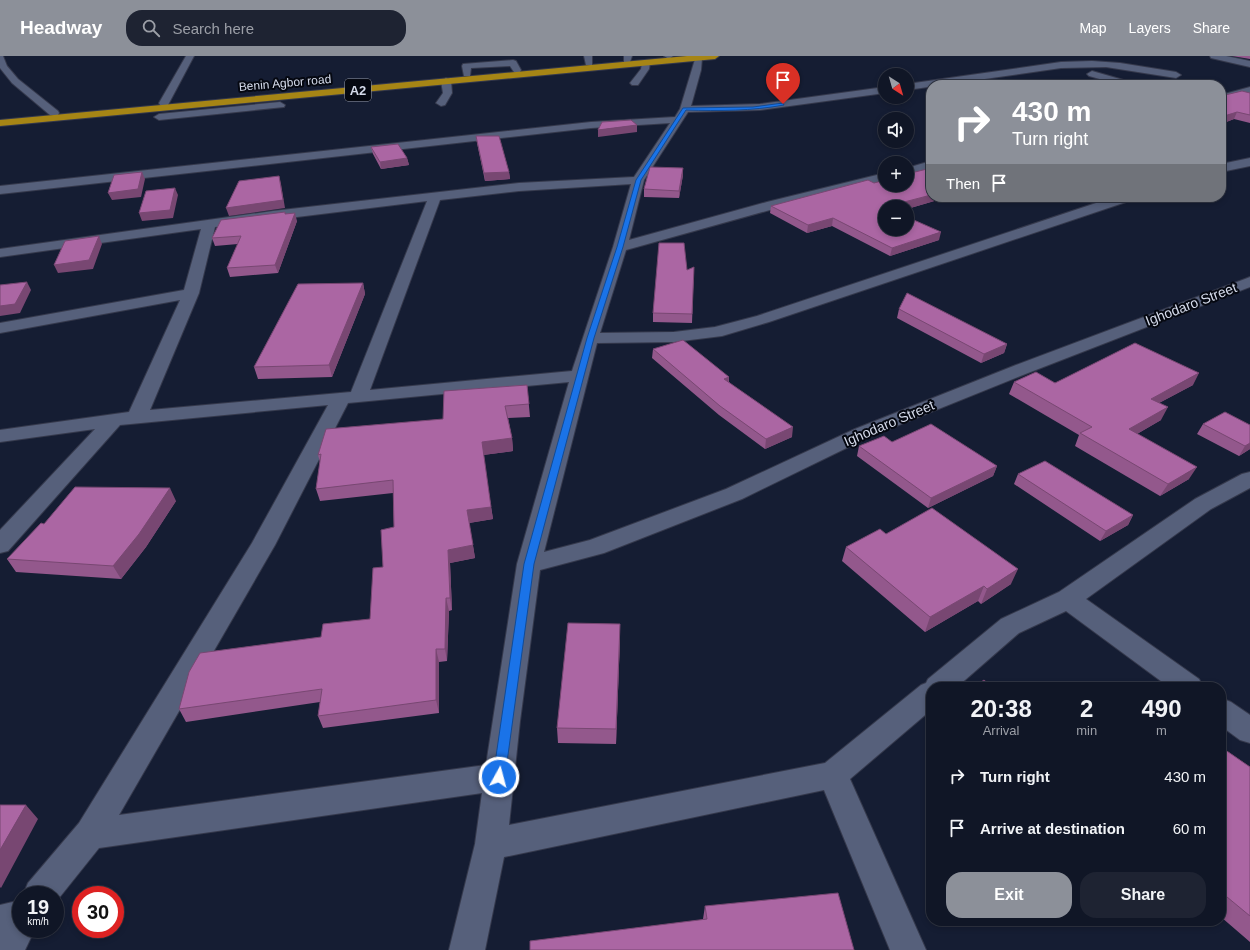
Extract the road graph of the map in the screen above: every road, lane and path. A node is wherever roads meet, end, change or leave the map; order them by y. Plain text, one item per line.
1 (190, 56) edge
2 (669, 56) edge
3 (673, 56) edge
4 (1214, 56) edge
5 (462, 57) edge
6 (707, 57) edge
7 (0, 58) edge
8 (628, 58) edge
9 (588, 60) edge
10 (1040, 60) dead end
11 (513, 63) edge
12 (646, 63) junction
13 (1250, 64) edge
14 (1062, 66) junction
15 (466, 70) junction
16 (1176, 75) dead end
17 (964, 80) edge
18 (1113, 80) edge
19 (446, 81) junction
20 (635, 83) dead end
21 (374, 85) junction
22 (926, 85) edge
23 (914, 86) edge
24 (1250, 90) edge
25 (878, 91) edge
26 (1226, 97) edge
27 (164, 103) junction
28 (441, 103) dead end
29 (280, 105) dead end
30 (225, 106) junction
31 (54, 113) junction
32 (680, 114) junction
33 (159, 117) dead end
34 (0, 118) edge
35 (0, 123) edge
36 (1250, 162) edge
37 (926, 166) edge
38 (1226, 167) edge
39 (914, 170) edge
40 (878, 179) edge
41 (638, 180) junction
42 (0, 190) edge
43 (435, 197) junction
44 (1112, 202) edge
45 (208, 224) junction
46 (620, 247) junction
47 (0, 253) edge
48 (1250, 282) edge
49 (191, 293) junction
50 (0, 328) edge
51 (590, 338) junction
52 (580, 376) junction
53 (349, 398) junction
54 (137, 417) junction
55 (112, 421) junction
56 (0, 436) edge
57 (1250, 479) edge
58 (0, 545) edge
59 (529, 564) junction
60 (1068, 599) junction
61 (944, 682) edge
62 (1182, 682) edge
63 (926, 697) edge
64 (1226, 714) edge
65 (1250, 731) edge
66 (833, 775) junction
67 (499, 777) junction
68 (90, 834) junction
69 (491, 844) junction
70 (47, 886) edge
71 (12, 919) edge
72 (0, 922) edge
73 (13, 938) edge
74 (7, 950) edge
75 (467, 950) edge
76 (908, 950) edge

1 - 27 street
2 - 3 highway, Benin Agbor road / A2
2 - 8 highway, Benin Agbor road / A2
4 - 13 street
5 - 15 street
6 - 12 highway, Benin Agbor road / A2
6 - 32 street
7 - 31 street
8 - 9 highway, Benin Agbor road / A2
9 - 11 highway, Benin Agbor road / A2
10 - 14 street
11 - 15 highway, Benin Agbor road / A2
12 - 19 highway, Benin Agbor road / A2
12 - 20 street
14 - 16 street
14 - 17 street
14 - 18 street
15 - 21 highway, Benin Agbor road / A2
19 - 21 highway, Benin Agbor road / A2
19 - 28 street
21 - 27 highway, Benin Agbor road / A2
21 - 30 highway, Benin Agbor road / A2
22 - 23 street
24 - 26 street
25 - 32 street
27 - 31 highway, Benin Agbor road / A2
29 - 30 street
30 - 33 street
30 - 35 highway, Benin Agbor road / A2
31 - 34 highway, Benin Agbor road / A2
32 - 41 street
32 - 42 street
36 - 38 street
37 - 39 street
40 - 46 street
41 - 43 street
41 - 46 street
43 - 45 street
43 - 53 street
44 - 51 street
45 - 47 street
45 - 49 street
46 - 51 street
48 - 59 street, Ighodaro Street
49 - 50 street
49 - 54 street
51 - 52 street
52 - 53 street
52 - 59 street
53 - 54 street
53 - 68 street
54 - 55 street
55 - 56 street
55 - 58 street
57 - 60 street
59 - 67 street
60 - 61 street
60 - 62 street
63 - 66 street
64 - 65 street
66 - 69 street
66 - 76 street
67 - 68 street
67 - 69 street
68 - 70 street
69 - 75 street
71 - 72 street
73 - 74 street

